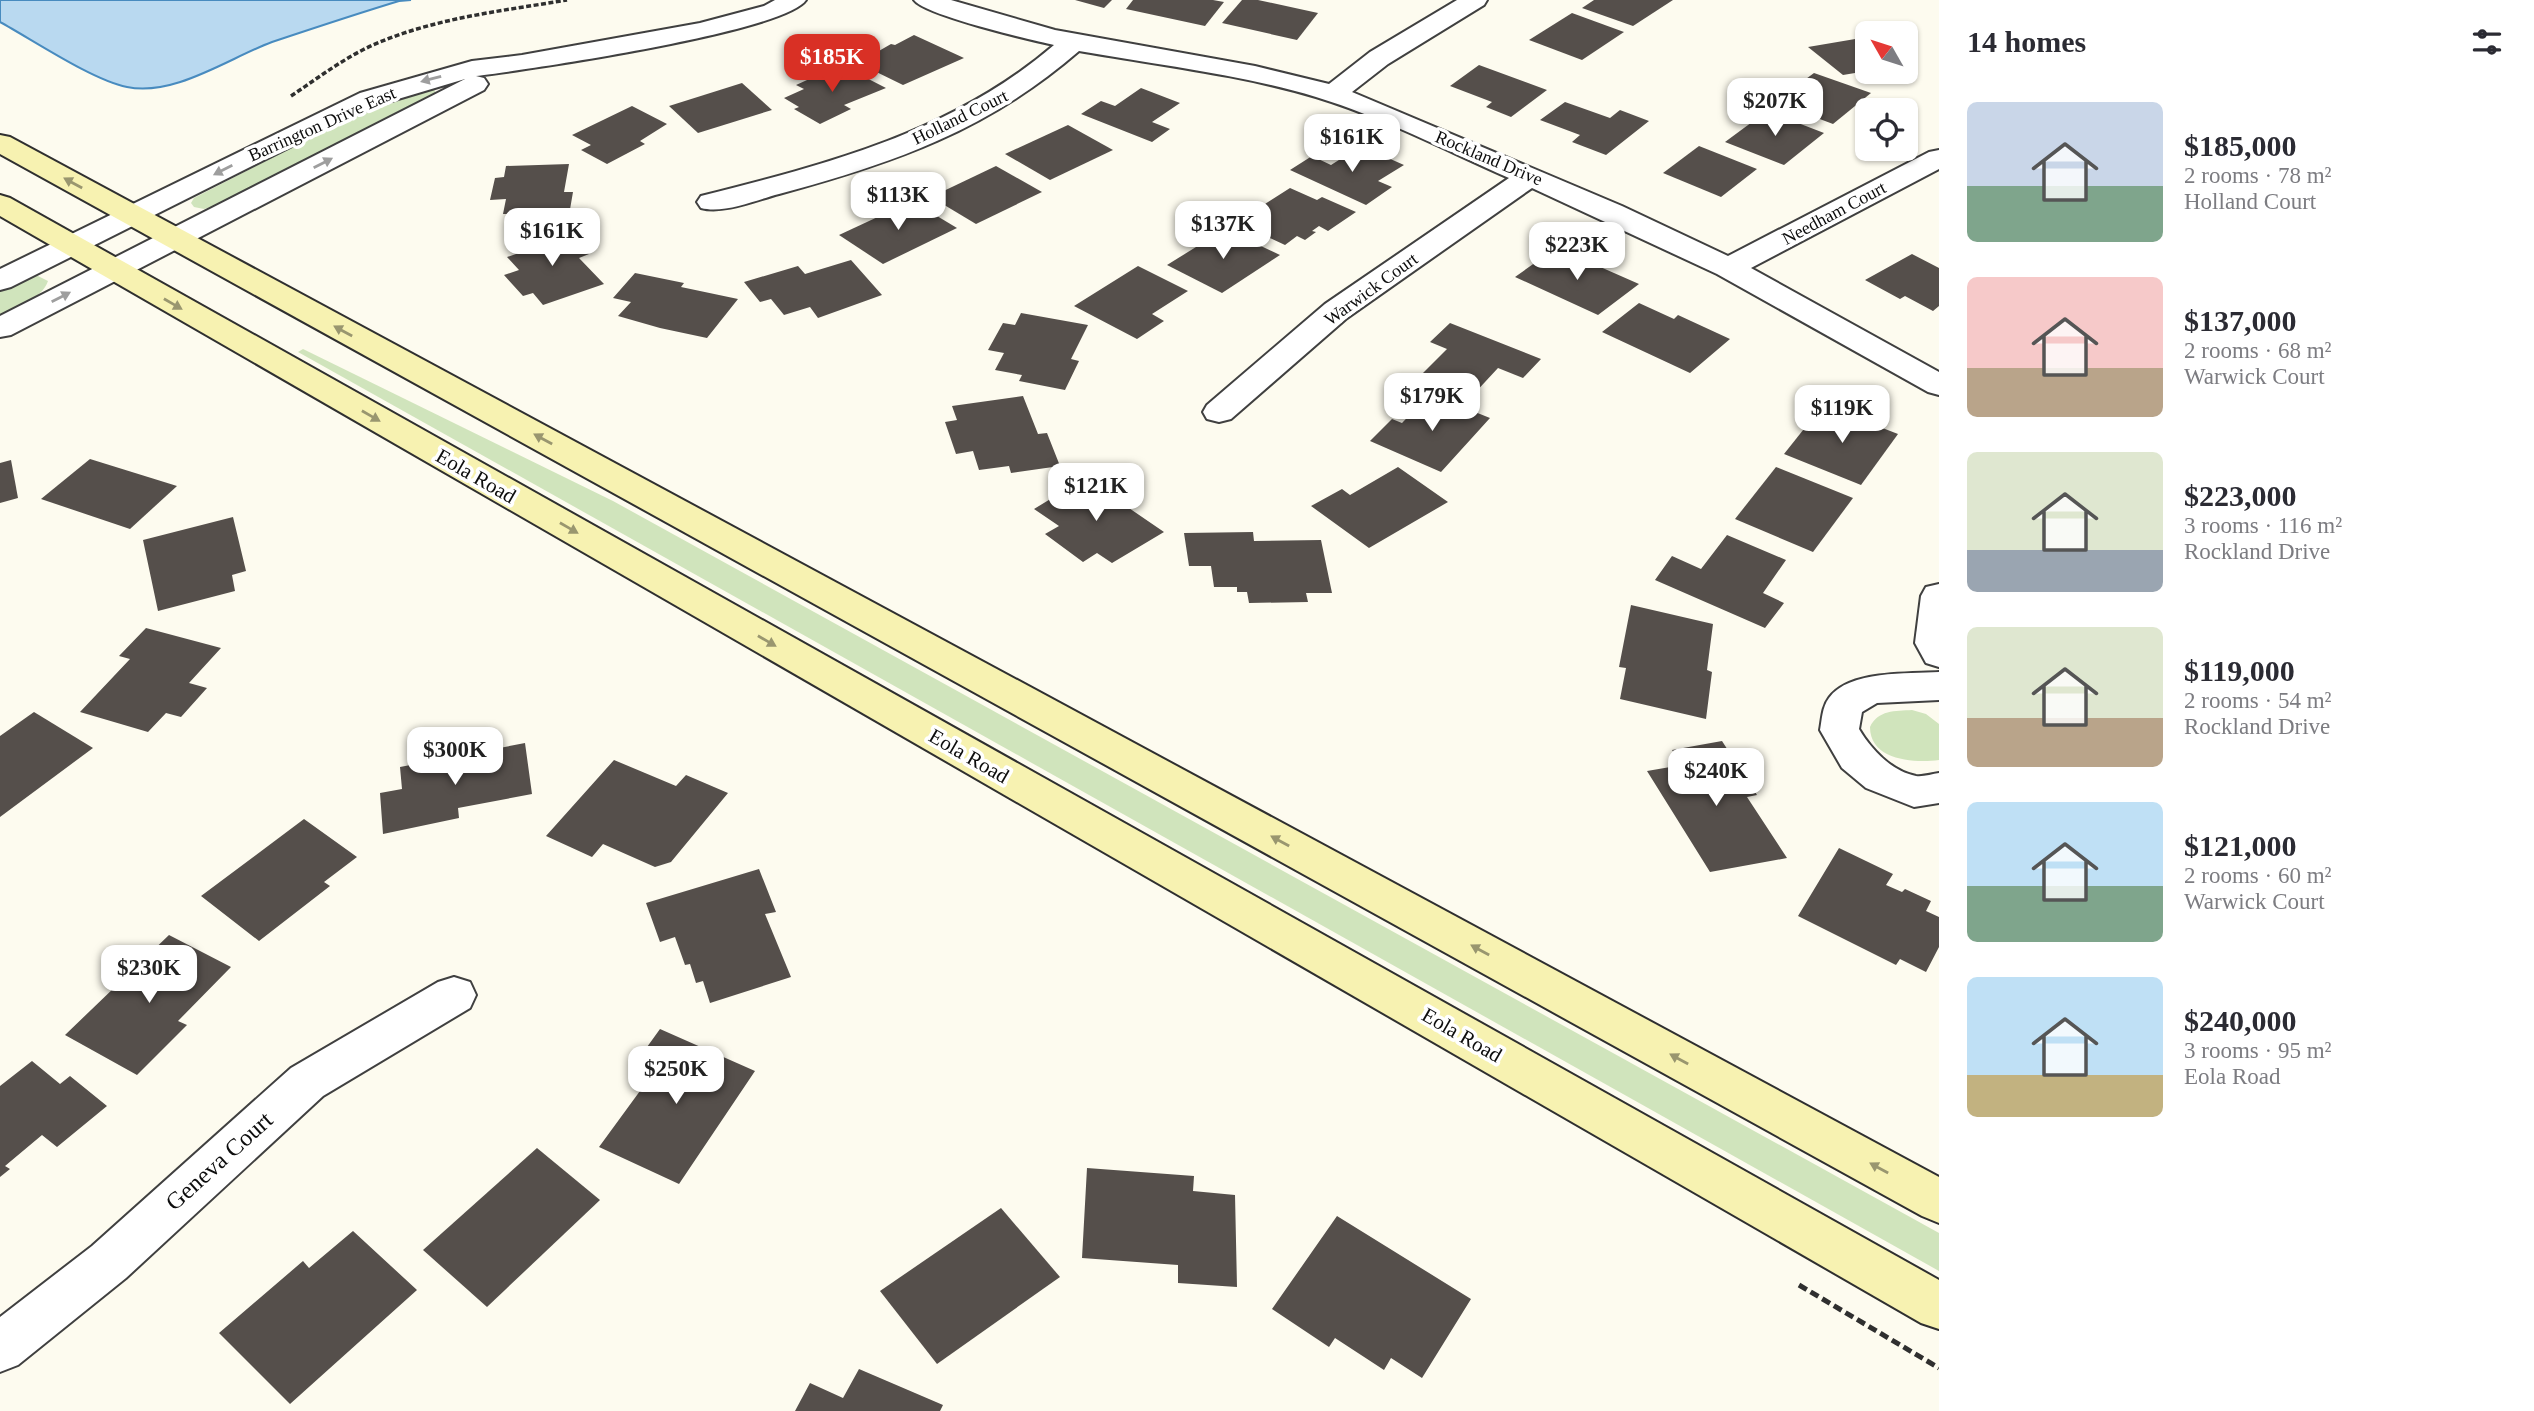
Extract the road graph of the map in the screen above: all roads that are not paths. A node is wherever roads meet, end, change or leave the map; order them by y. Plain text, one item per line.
1 (794, 0) edge
2 (926, 0) edge
3 (1475, 0) edge
4 (1074, 42) junction
5 (522, 63) junction
6 (1334, 93) junction
7 (0, 144) edge
8 (1939, 159) edge
9 (1530, 176) junction
10 (711, 202) dead end
11 (0, 204) edge
12 (133, 215) junction
13 (175, 239) junction
14 (71, 245) junction
15 (1728, 268) junction
16 (114, 270) junction
17 (0, 281) edge
18 (0, 328) edge
19 (1939, 385) edge
20 (1219, 412) dead end
21 (1939, 596) edge
22 (1939, 654) edge
23 (1939, 686) edge
24 (1939, 788) edge
25 (454, 995) dead end
26 (1939, 1201) edge
27 (1939, 1306) edge
28 (0, 1348) edge

1 - 5 street, Barrington Drive East
2 - 4 street, Rockland Drive
3 - 6 street
4 - 6 street, Rockland Drive
4 - 10 street, Holland Court
5 -> 12 street, Barrington Drive East
13 -> 5 street, Barrington Drive East
6 - 9 street, Rockland Drive
12 -> 7 street
8 - 15 street, Needham Court
9 - 15 street, Rockland Drive
9 - 20 street, Warwick Court
11 - 14 street, Eola Road
12 - 13 street
12 - 14 street, Barrington Drive East
13 - 16 street, Barrington Drive East
26 -> 13 street
14 - 16 street, Eola Road
14 - 17 street, Barrington Drive East
15 - 19 street, Rockland Drive
18 -> 16 street, Barrington Drive East
16 -> 27 street, Eola Road
21 - 22 street
23 - 24 street
25 - 28 street, Geneva Court

